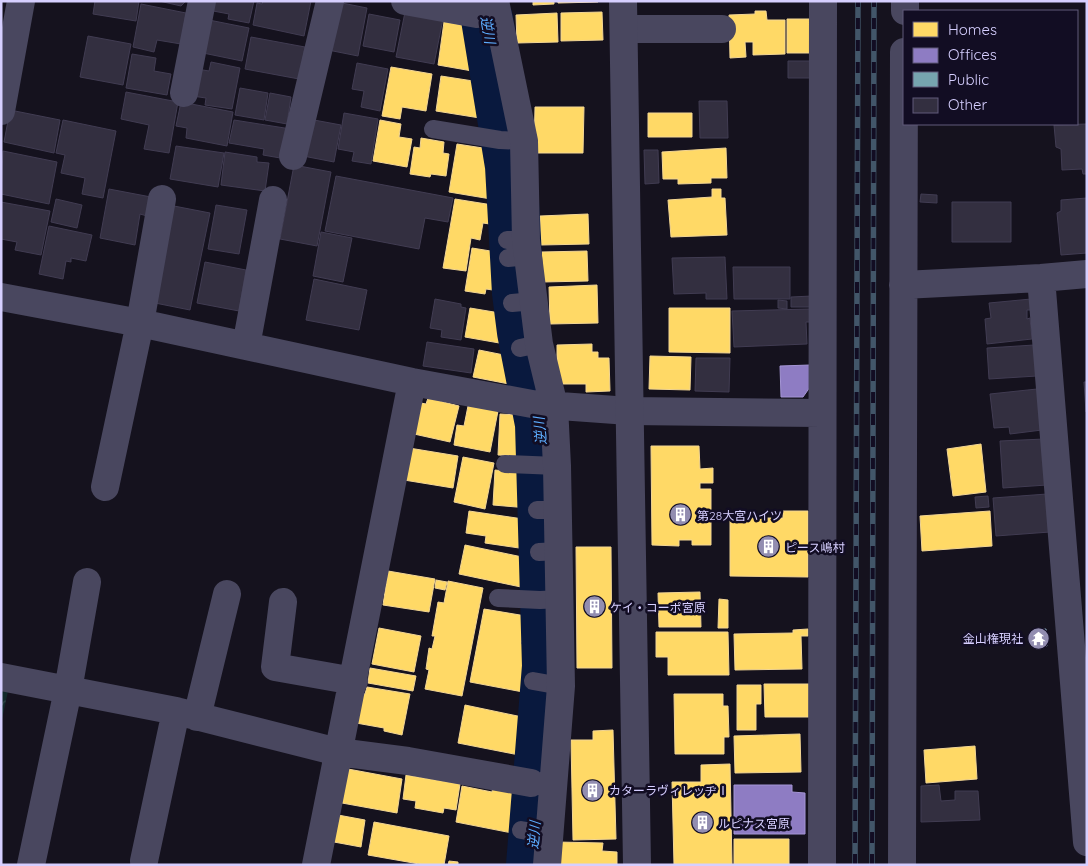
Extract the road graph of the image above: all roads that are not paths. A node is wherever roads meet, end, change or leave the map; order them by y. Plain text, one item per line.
1 (21, 1) edge
2 (202, 1) edge
3 (330, 1) edge
4 (405, 1) edge
5 (623, 1) edge
6 (823, 1) edge
7 (486, 8) edge
8 (624, 29) junction
9 (722, 29) dead end
10 (184, 93) dead end
11 (1, 111) edge
12 (904, 125) edge
13 (434, 129) dead end
14 (512, 140) junction
15 (293, 156) dead end
16 (162, 199) dead end
17 (273, 200) dead end
18 (1087, 274) edge
19 (1041, 278) junction
20 (903, 285) junction
21 (1, 297) edge
22 (140, 323) junction
23 (246, 346) junction
24 (412, 382) junction
25 (543, 406) junction
26 (630, 411) junction
27 (821, 413) junction
28 (505, 464) dead end
29 (547, 466) junction
30 (105, 487) dead end
31 (87, 582) dead end
32 (227, 594) dead end
33 (498, 598) dead end
34 (551, 600) junction
35 (283, 602) dead end
36 (1, 677) edge
37 (354, 681) junction
38 (68, 690) junction
39 (187, 714) junction
40 (338, 752) junction
41 (531, 783) dead end
42 (1087, 842) edge
43 (144, 861) dead end
44 (31, 865) edge
45 (316, 865) edge
46 (547, 865) edge
47 (637, 865) edge
48 (822, 865) edge
49 (902, 865) edge

1 - 11 street
2 - 10 street
3 - 15 street
4 - 7 street
5 - 8 street
6 - 27 street
7 - 14 street
8 - 9 street
8 - 26 street
12 - 20 street
13 - 14 lane
14 - 25 street
16 - 22 street
17 - 23 street
18 - 19 street
19 - 20 street
19 - 42 street
20 - 49 street
21 - 22 street
22 - 23 street
22 - 30 street
23 - 24 street
24 - 25 street
24 - 37 street
25 - 26 street
25 - 29 street
26 - 27 street
26 - 47 street
27 - 48 street
28 - 29 lane
29 - 34 street
31 - 38 street
32 - 39 street
33 - 34 lane
34 - 46 street
35 - 37 street
36 - 38 street
37 - 40 street
38 - 39 street
38 - 44 street
39 - 40 street
39 - 43 street
40 - 41 street
40 - 45 street

